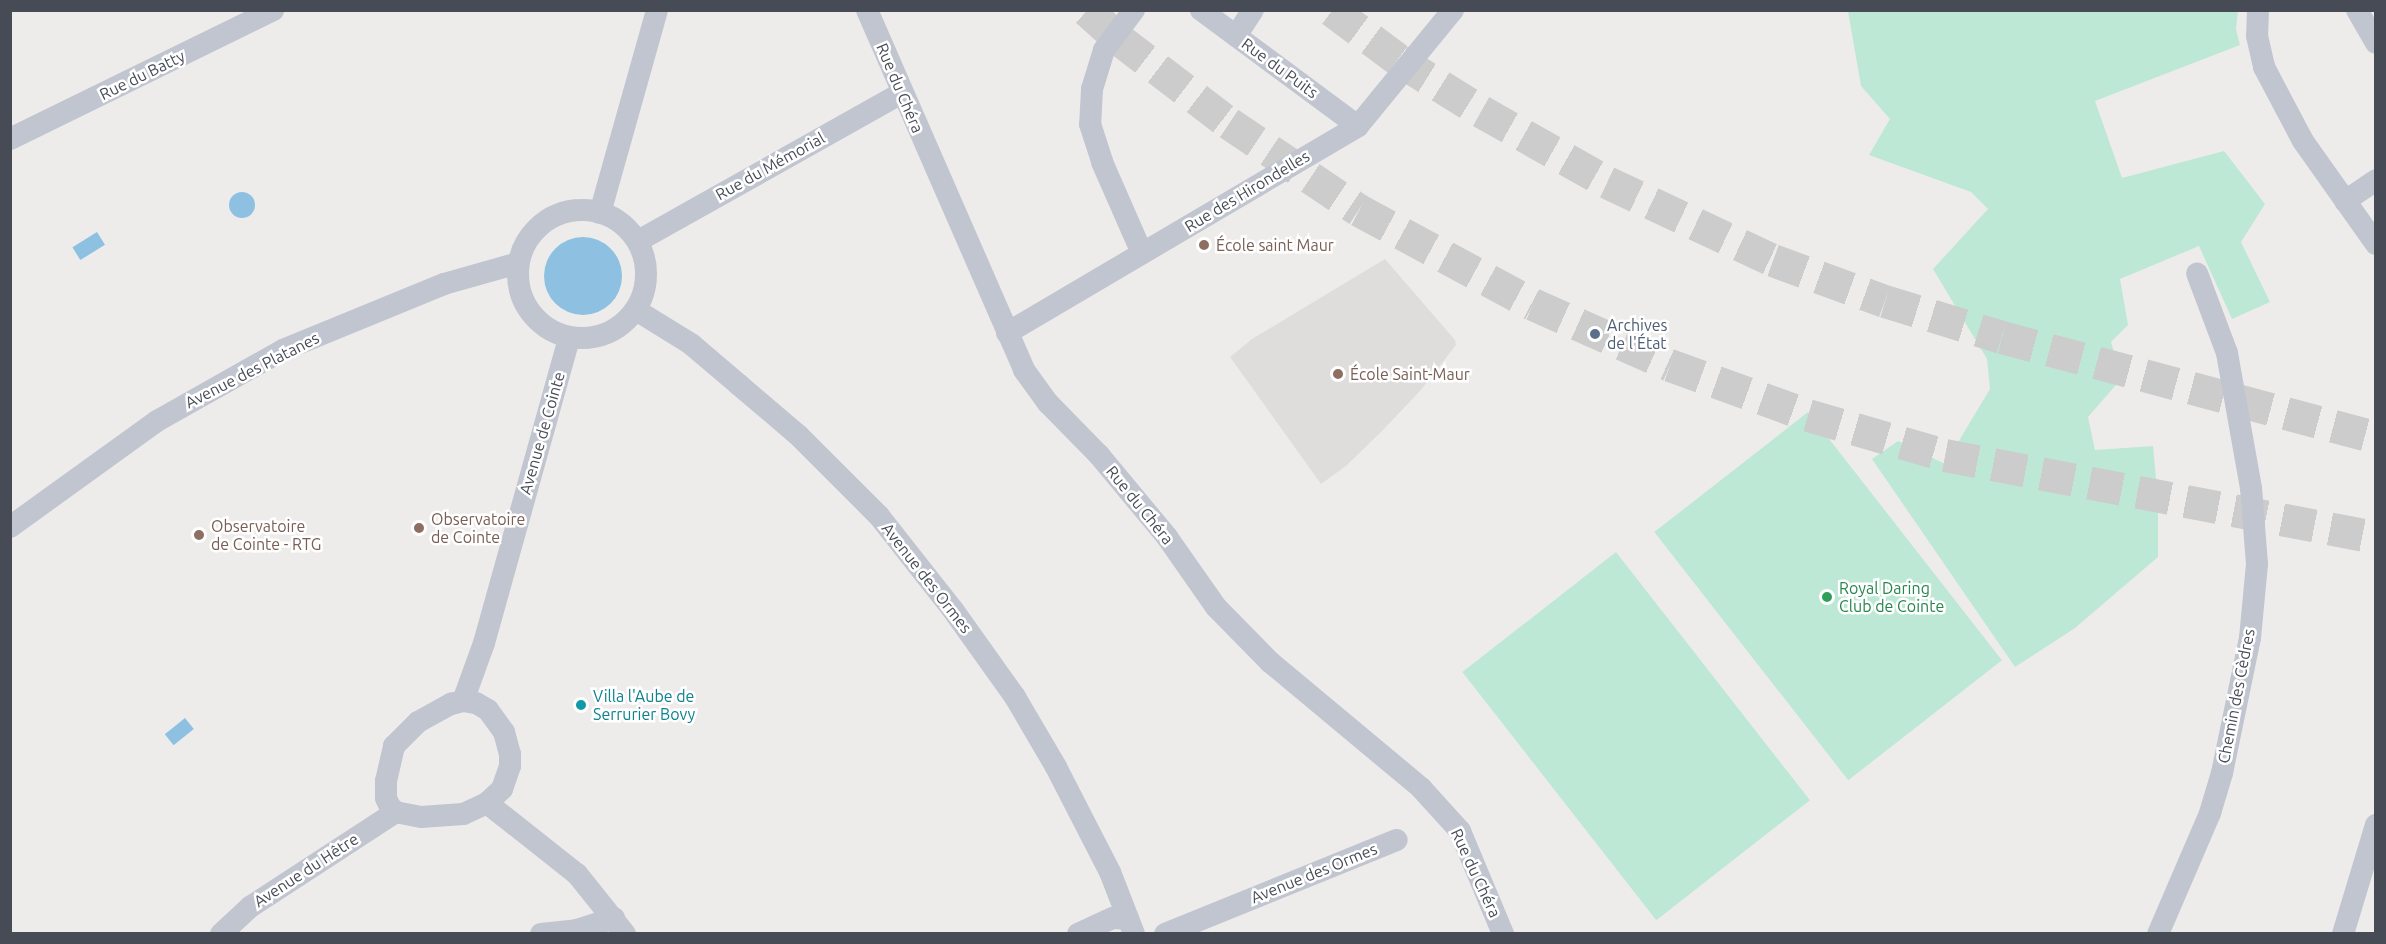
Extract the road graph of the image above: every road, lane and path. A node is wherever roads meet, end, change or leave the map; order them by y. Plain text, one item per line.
1 (273, 10) edge
2 (657, 10) edge
3 (867, 10) edge
4 (1134, 10) edge
5 (1201, 10) edge
6 (1253, 10) edge
7 (1453, 10) edge
8 (2259, 10) edge
9 (2358, 10) edge
10 (1236, 36) junction
11 (2376, 43) edge
12 (902, 93) junction
13 (1358, 126) junction
14 (10, 139) edge
15 (2376, 180) edge
16 (2345, 201) junction
17 (600, 213) junction
18 (638, 241) junction
19 (2376, 244) edge
20 (1142, 253) junction
21 (518, 263) junction
22 (2197, 273) dead end
23 (636, 310) junction
24 (1007, 333) junction
25 (569, 338) junction
26 (10, 527) edge
27 (463, 701) junction
28 (487, 803) junction
29 (396, 812) junction
30 (2376, 825) edge
31 (1397, 840) dead end
32 (620, 926) edge
33 (1131, 926) edge
34 (221, 933) edge
35 (541, 933) edge
36 (1078, 933) edge
37 (1165, 933) edge
38 (1503, 933) edge
39 (2158, 933) edge
40 (2343, 933) edge

1 - 14 street, Rue du Batty
2 - 17 street
3 - 12 street, Rue du Chéra
4 - 20 street
5 - 10 street, Rue du Puits
6 - 10 street
7 - 13 street, Rue des Hirondelles
8 - 16 street
9 - 11 street
10 - 13 street, Rue du Puits
12 - 18 street, Rue du Mémorial
12 - 24 street, Rue du Chéra
13 - 20 street, Rue des Hirondelles
15 - 16 street
16 - 19 street
17 - 18 street
17 - 21 street
18 - 23 street
20 - 24 street, Rue des Hirondelles
21 - 25 street
21 - 26 street, Avenue des Platanes
22 - 39 street, Chemin des Cèdres
23 - 25 street
23 - 33 street, Avenue des Ormes
24 - 38 street, Rue du Chéra
25 - 27 street, Avenue de Cointe
27 - 28 street
27 - 29 street
28 - 29 street
28 - 32 street
29 - 34 street, Avenue du Hêtre
30 - 40 street
31 - 37 street, Avenue des Ormes
32 - 35 street
33 - 36 street, Avenue des Ormes

